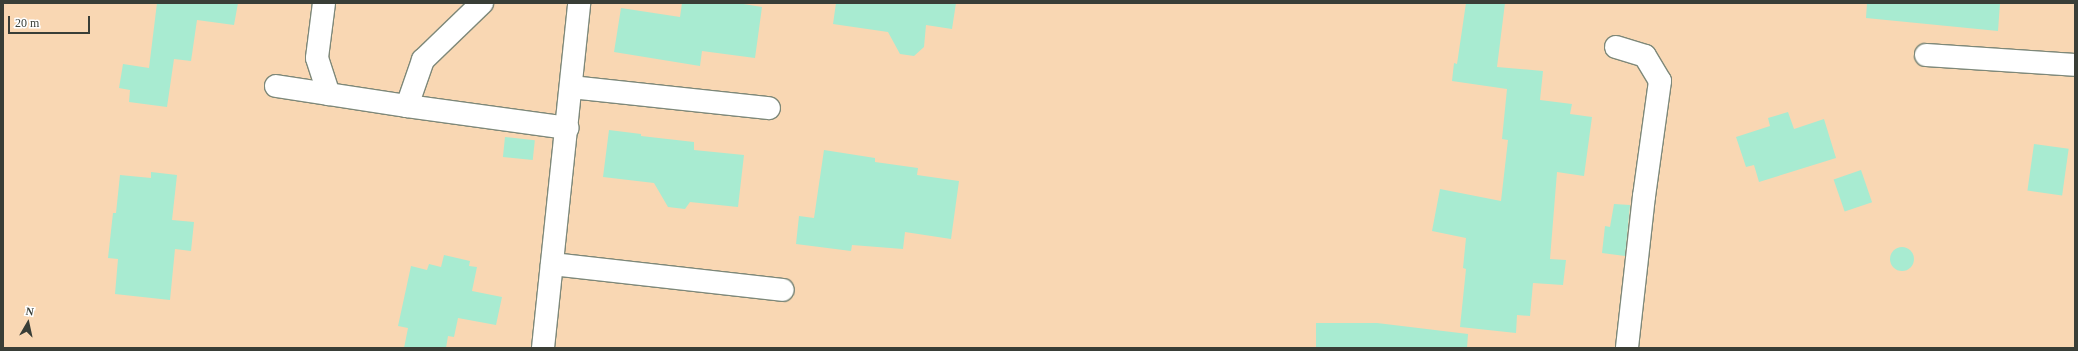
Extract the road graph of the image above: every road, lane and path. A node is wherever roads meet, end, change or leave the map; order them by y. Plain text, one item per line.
1 (324, 3) edge
2 (482, 3) edge
3 (579, 3) edge
4 (1616, 47) dead end
5 (1926, 55) dead end
6 (2075, 65) edge
7 (276, 86) dead end
8 (571, 87) junction
9 (329, 94) junction
10 (407, 106) junction
11 (769, 108) dead end
12 (567, 128) junction
13 (552, 264) junction
14 (783, 290) dead end
15 (543, 348) edge
16 (1628, 348) edge

1 - 9 street
2 - 10 street
3 - 8 street
4 - 16 street
5 - 6 street
7 - 9 street
8 - 11 street
8 - 12 street
9 - 10 street
10 - 12 street
12 - 13 street
13 - 14 street
13 - 15 street

